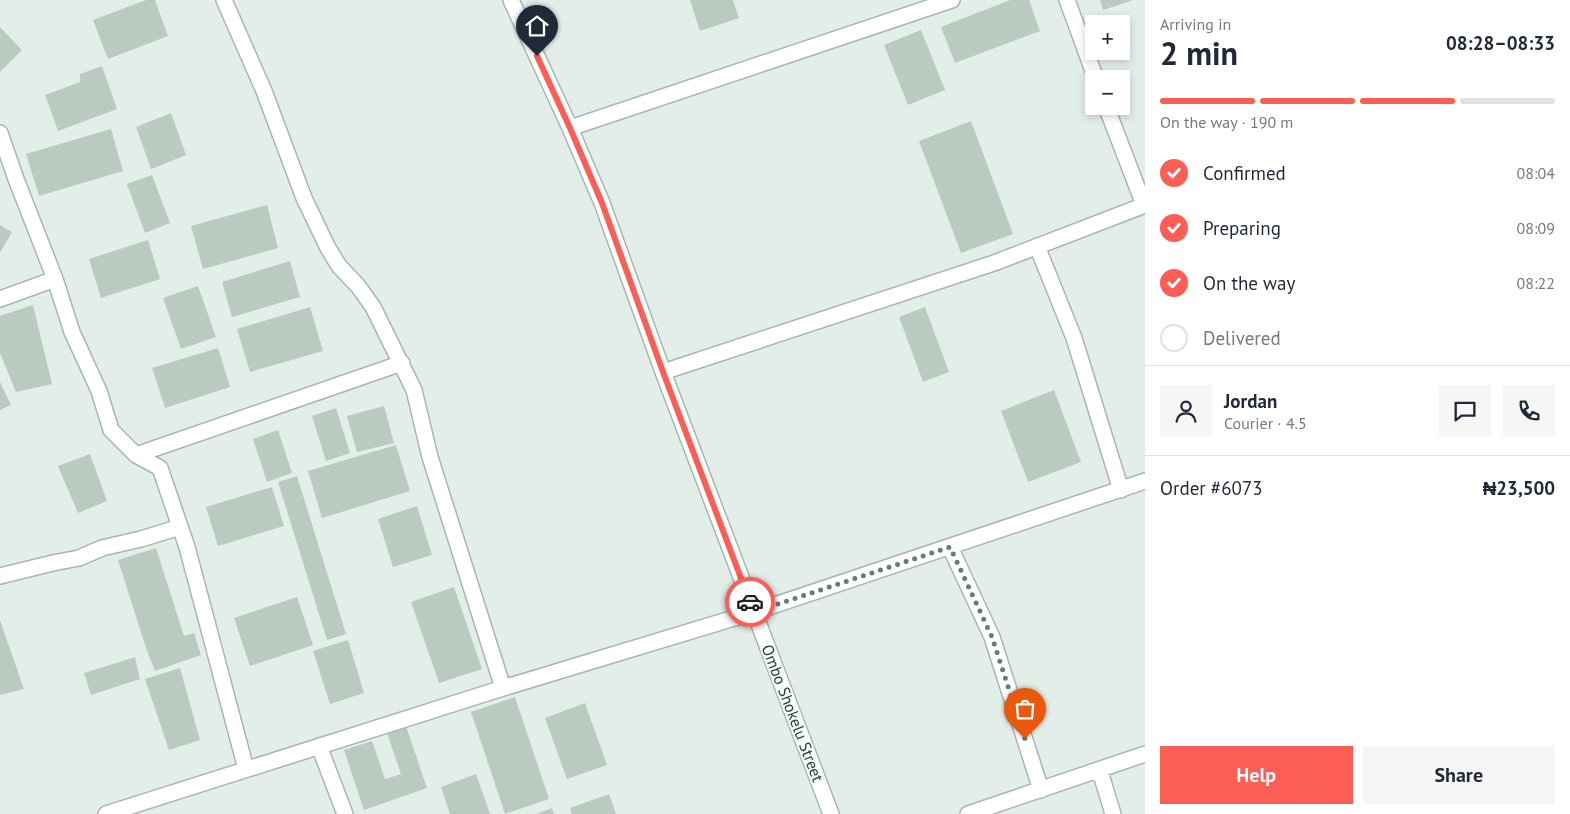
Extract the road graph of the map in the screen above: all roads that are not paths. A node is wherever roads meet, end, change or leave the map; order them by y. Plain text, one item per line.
1 (224, 0) edge
2 (511, 0) edge
3 (952, 0) edge
4 (1067, 0) edge
5 (1093, 70) edge
6 (1109, 115) edge
7 (570, 128) junction
8 (0, 133) edge
9 (1144, 205) edge
10 (1037, 246) junction
11 (55, 279) junction
12 (0, 298) edge
13 (402, 363) junction
14 (663, 372) junction
15 (136, 455) junction
16 (1145, 481) edge
17 (1121, 490) junction
18 (180, 527) junction
19 (950, 547) junction
20 (0, 576) edge
21 (754, 612) junction
22 (503, 688) junction
23 (319, 746) junction
24 (1145, 754) edge
25 (246, 769) junction
26 (1100, 770) junction
27 (1041, 790) junction
28 (106, 814) edge
29 (345, 814) edge
30 (831, 814) edge
31 (968, 814) edge
32 (1113, 814) edge

1 - 13 street
2 - 7 street, Ombo Shokelu Street
3 - 7 street
4 - 5 street
6 - 9 street
7 - 14 street, Ombo Shokelu Street
8 - 11 street
9 - 10 street
10 - 14 street
10 - 17 street
11 - 12 street
11 - 15 street
13 - 15 street
13 - 22 street
14 - 21 street, Ombo Shokelu Street
15 - 18 street
16 - 17 street
17 - 19 street
18 - 20 street
18 - 25 street
19 - 21 street
19 - 27 street
21 - 22 street
21 - 30 street, Ombo Shokelu Street
22 - 23 street
23 - 25 street
23 - 29 street
24 - 26 street
25 - 28 street
26 - 27 street
26 - 32 street
27 - 31 street

